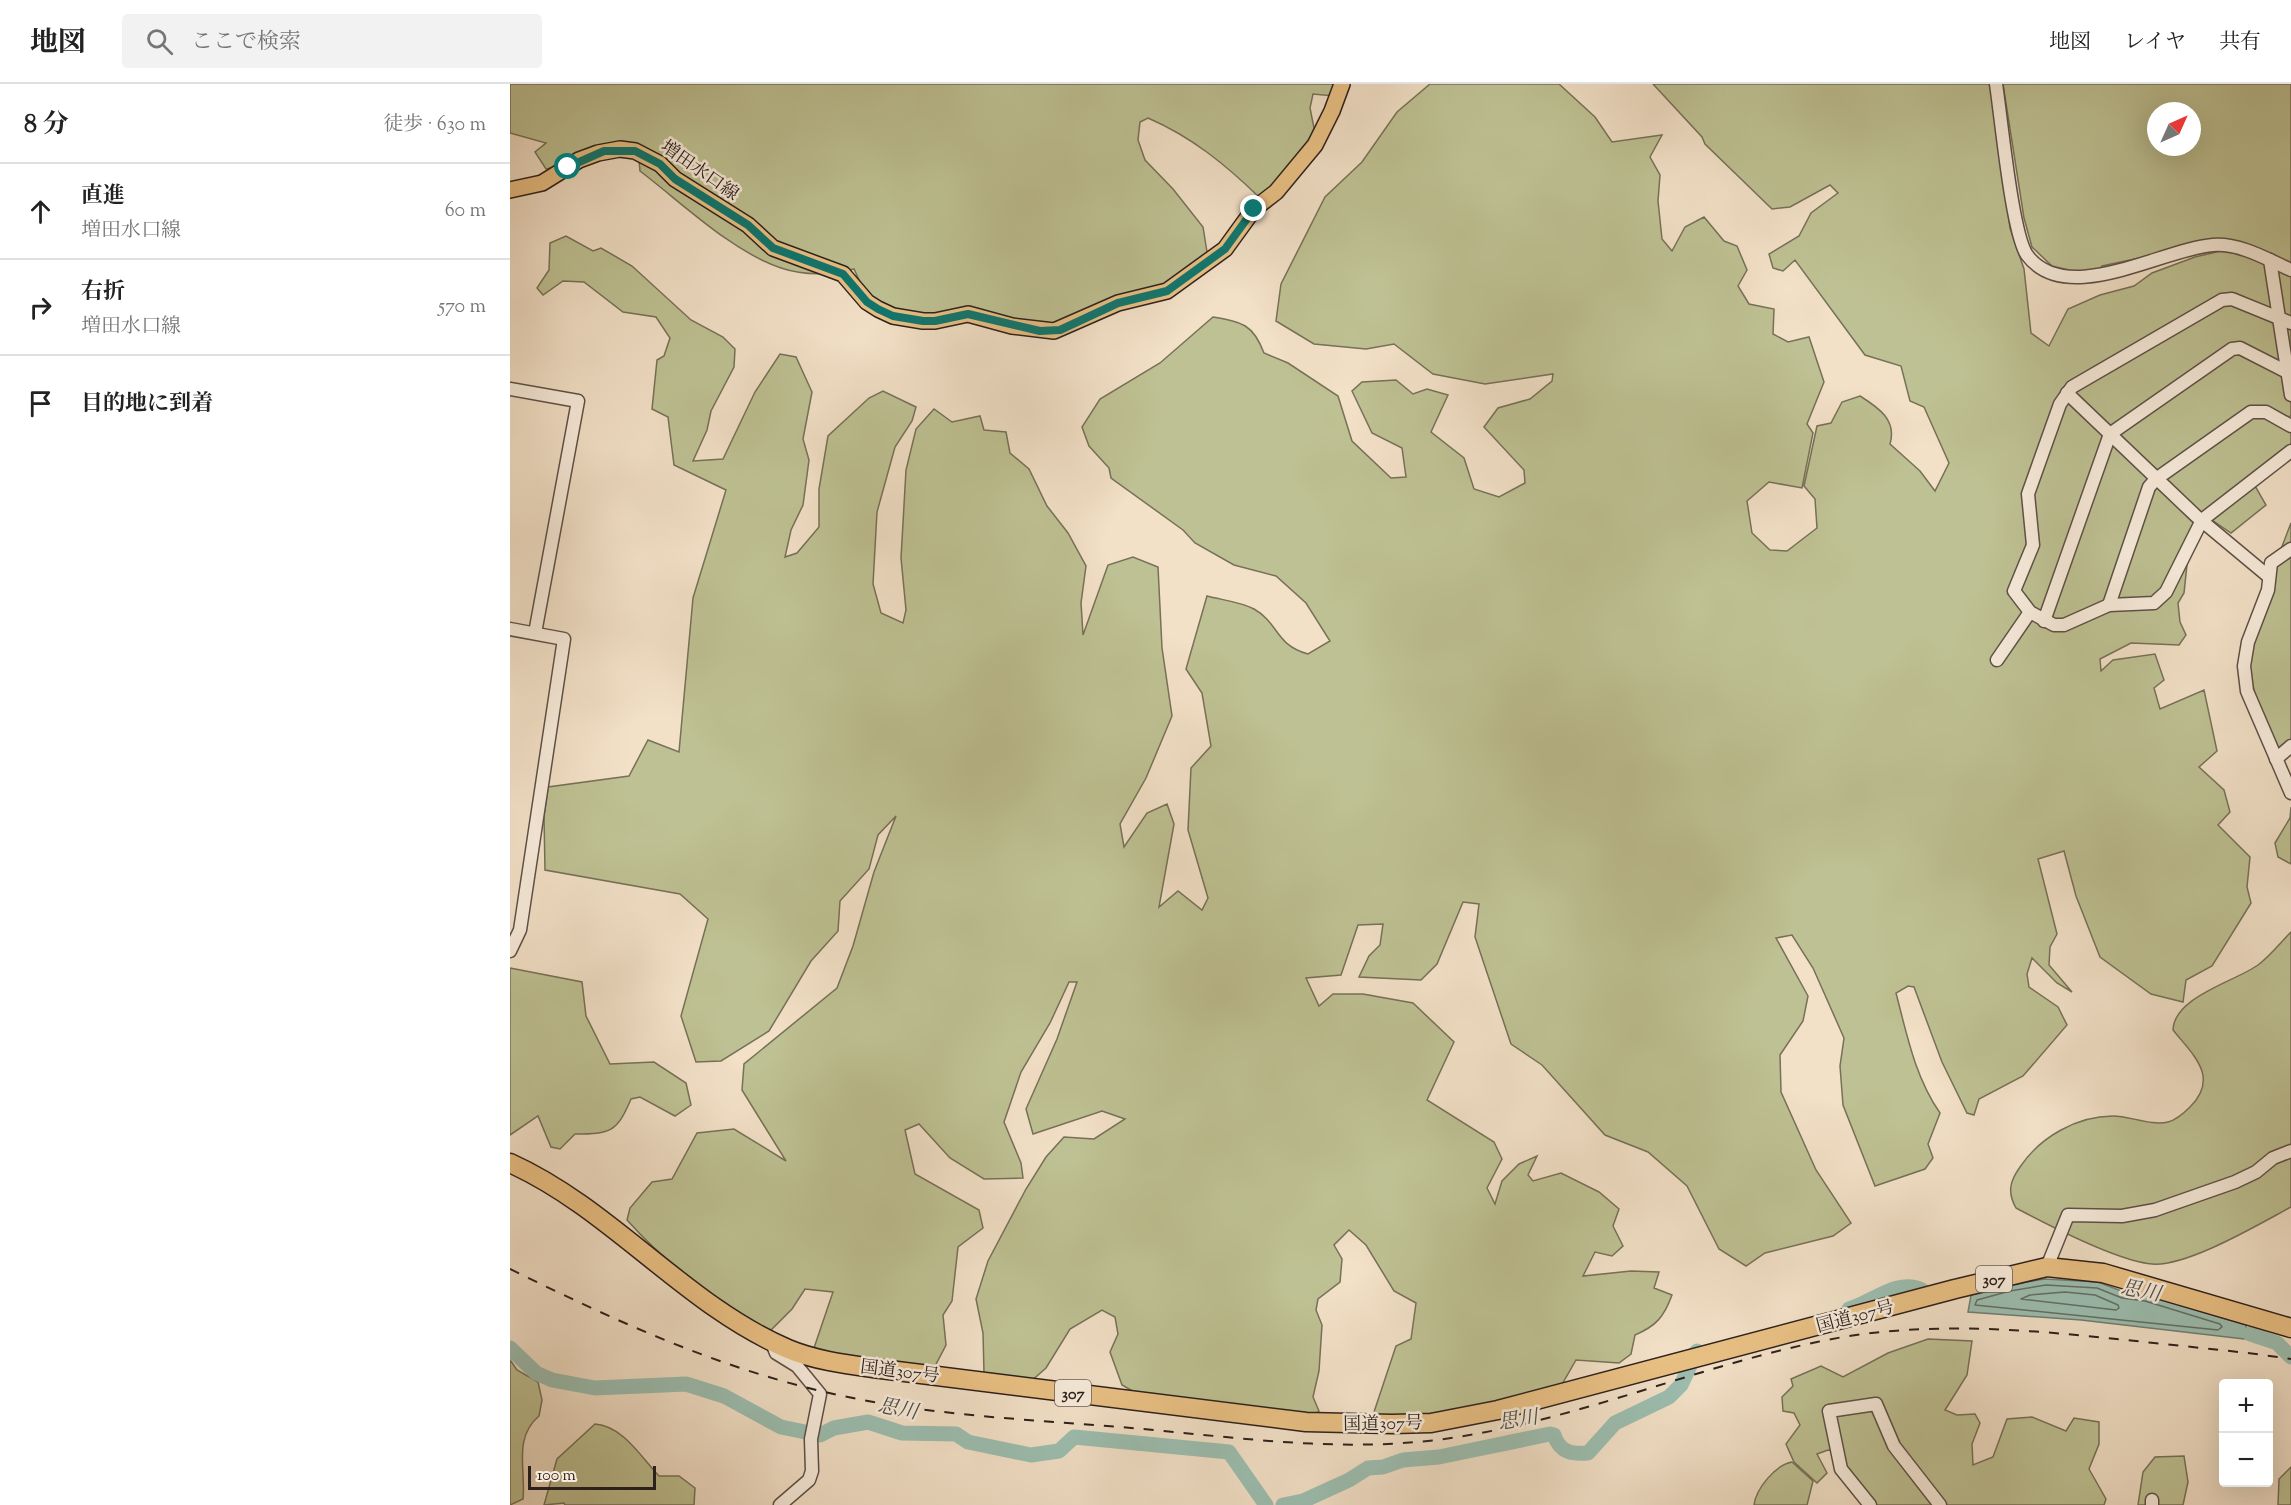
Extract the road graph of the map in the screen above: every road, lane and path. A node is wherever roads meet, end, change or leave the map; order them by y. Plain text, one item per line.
1 (1342, 84) edge
2 (1996, 84) edge
3 (510, 190) edge
4 (2270, 260) junction
5 (2291, 270) edge
6 (2278, 317) junction
7 (2291, 323) edge
8 (2289, 373) edge
9 (510, 389) edge
10 (2067, 393) junction
11 (2291, 395) edge
12 (2291, 426) edge
13 (2110, 434) junction
14 (2291, 452) edge
15 (2156, 479) junction
16 (2202, 520) junction
17 (2291, 549) edge
18 (2268, 576) junction
19 (2109, 605) junction
20 (2030, 612) junction
21 (2044, 621) junction
22 (510, 628) edge
23 (535, 633) junction
24 (1997, 660) dead end
25 (2291, 746) edge
26 (2276, 759) junction
27 (2291, 793) edge
28 (510, 951) edge
29 (2291, 1151) edge
30 (510, 1163) edge
31 (2047, 1267) junction
32 (2291, 1329) edge
33 (772, 1342) junction
34 (780, 1505) edge
35 (1870, 1505) edge
36 (1940, 1505) edge

1 - 3 main road, 増田水口線
2 - 4 street
4 - 5 street
4 - 6 street
6 - 7 street
6 - 8 street
6 - 10 street
8 - 11 street
8 - 13 street
9 - 23 street
10 - 13 street
10 - 20 street
12 - 15 street
13 - 15 street
13 - 21 street
14 - 16 street
15 - 16 street
15 - 19 street
16 - 18 street
16 - 19 street
17 - 18 street
18 - 26 street
19 - 21 street
20 - 21 street
20 - 24 street
22 - 23 street
23 - 28 street
25 - 26 street
26 - 27 street
29 - 31 street
30 - 33 highway, 国道307号 / 307
31 - 32 highway, 国道307号 / 307
31 - 33 highway, 国道307号 / 307
33 - 34 street
35 - 36 street

